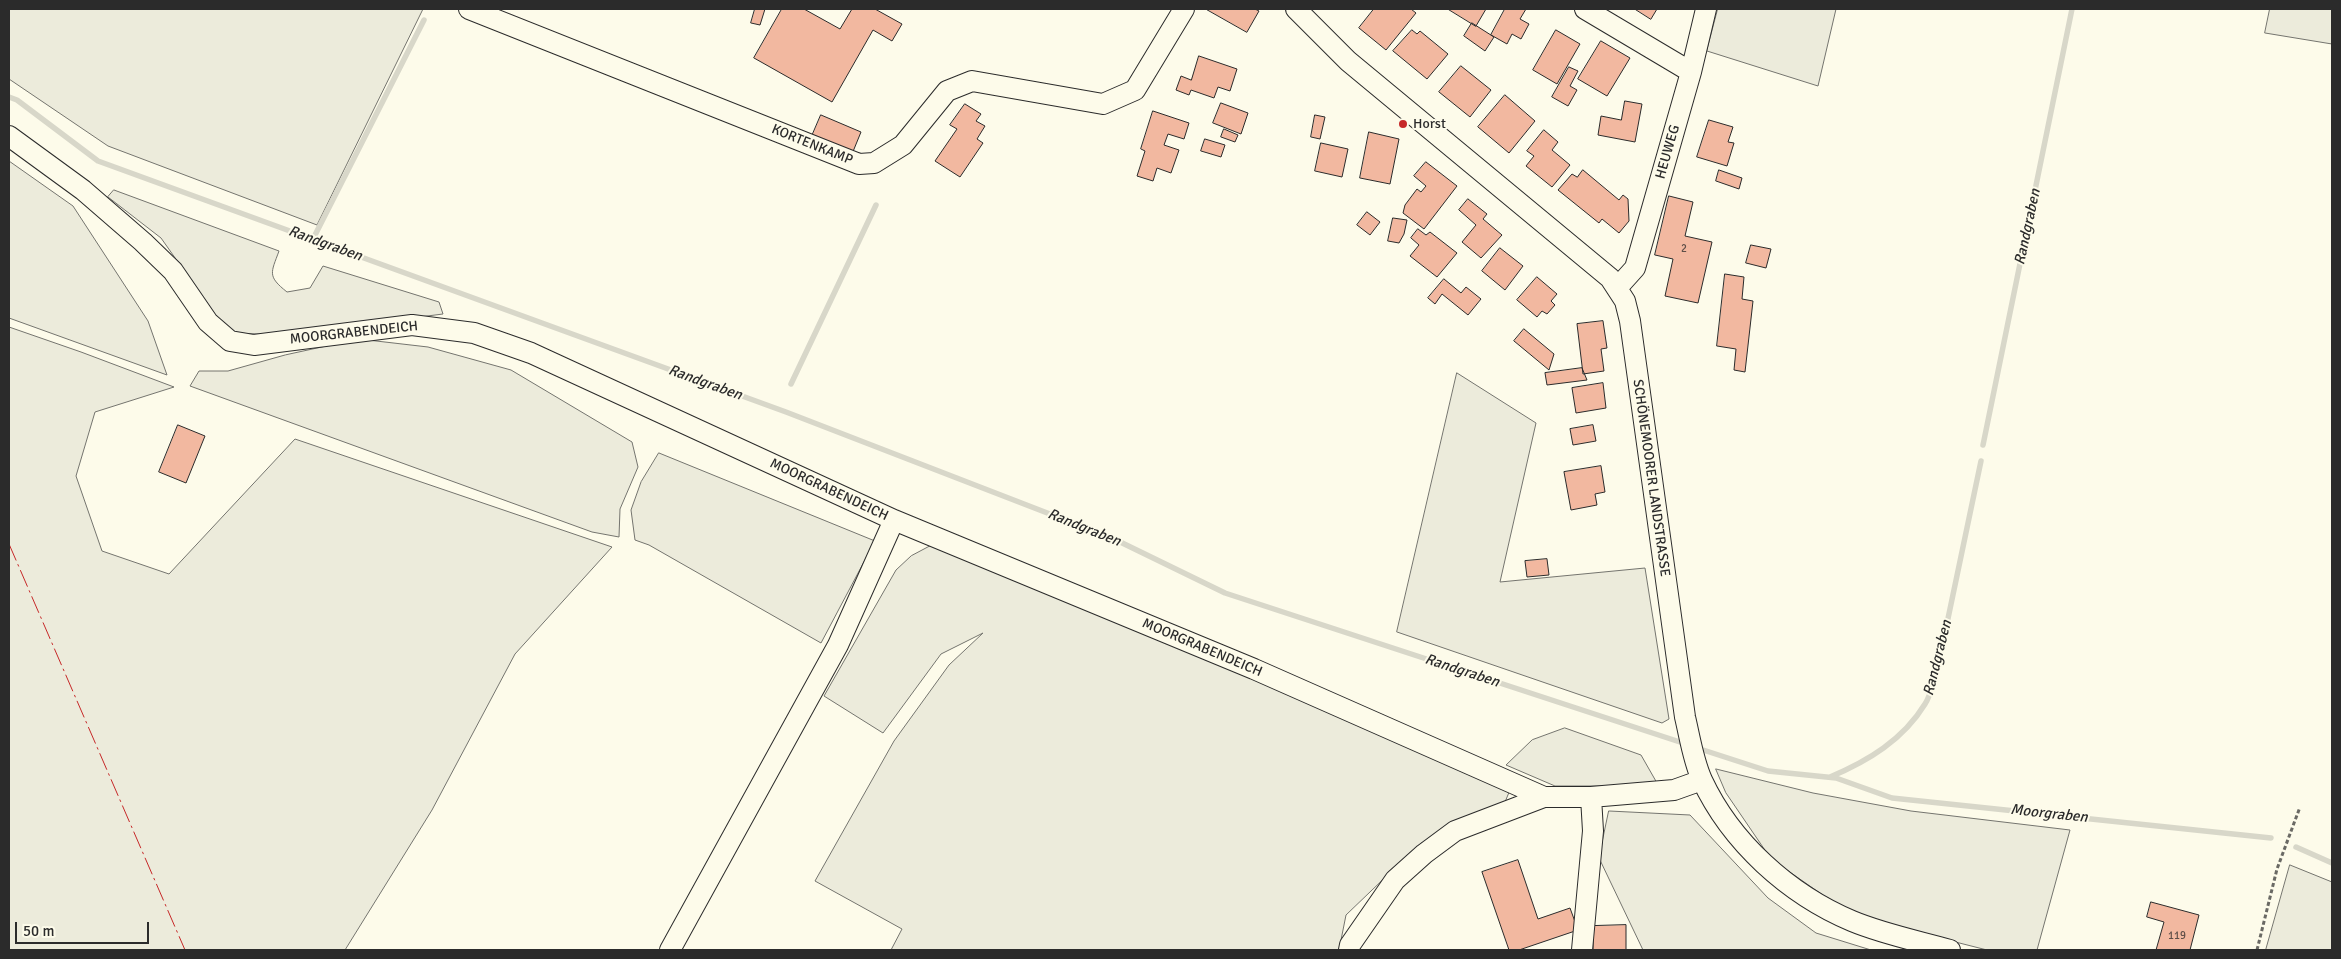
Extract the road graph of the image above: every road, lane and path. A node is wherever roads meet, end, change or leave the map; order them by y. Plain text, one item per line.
1 (469, 9) edge
2 (1184, 9) edge
3 (1296, 9) edge
4 (1585, 9) edge
5 (1706, 9) edge
6 (1691, 72) junction
7 (9, 136) edge
8 (1617, 288) junction
9 (894, 520) junction
10 (1699, 772) junction
11 (1544, 797) junction
12 (1591, 797) junction
13 (2300, 807) dead end
14 (670, 950) edge
15 (1349, 950) edge
16 (1582, 950) edge
17 (1950, 950) edge
18 (2257, 950) edge

1 - 2 street, KORTENKAMP
3 - 8 street, SCHÖNEMOORER LANDSTRASSE
4 - 6 street
5 - 6 street, HEUWEG
6 - 8 street, HEUWEG
7 - 9 street, MOORGRABENDEICH
8 - 10 street, SCHÖNEMOORER LANDSTRASSE
9 - 11 street, MOORGRABENDEICH
9 - 14 street
10 - 12 street, MOORGRABENDEICH
10 - 17 street, SCHÖNEMOORER LANDSTRASSE
11 - 12 street, MOORGRABENDEICH
11 - 15 street
12 - 16 street
13 - 18 path

